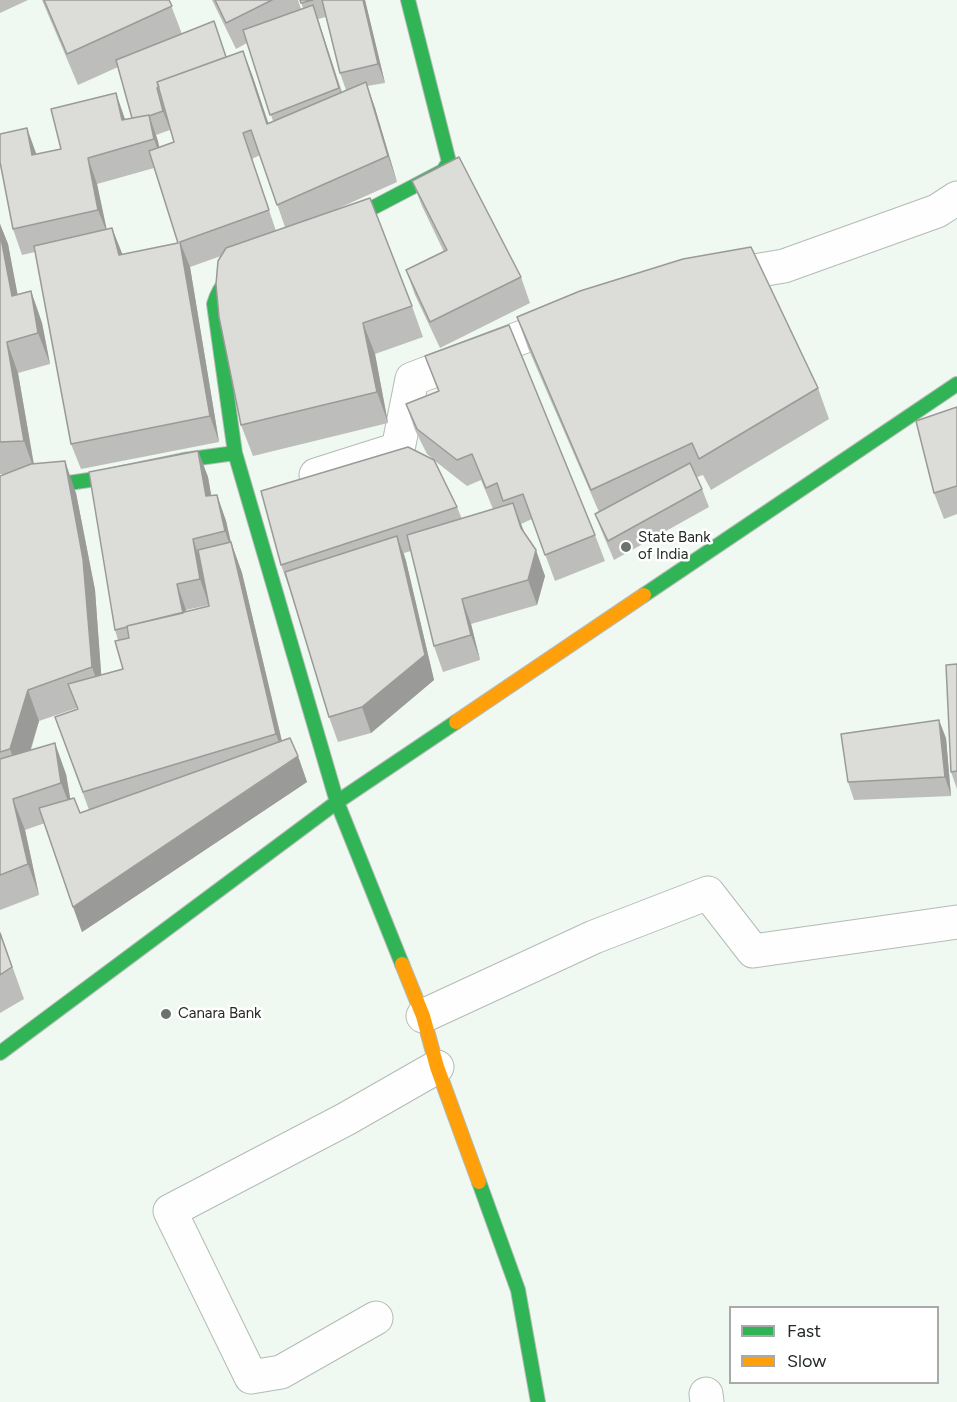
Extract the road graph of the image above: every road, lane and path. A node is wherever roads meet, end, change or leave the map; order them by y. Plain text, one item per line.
1 (408, 0) edge
2 (957, 198) edge
3 (326, 232) edge
4 (263, 261) edge
5 (693, 282) edge
6 (596, 312) edge
7 (957, 384) edge
8 (236, 453) junction
9 (0, 493) edge
10 (248, 497) junction
11 (337, 802) junction
12 (957, 922) edge
13 (423, 1016) junction
14 (0, 1053) edge
15 (437, 1067) junction
16 (376, 1318) dead end
17 (538, 1402) edge

1 - 3 street
2 - 5 street
4 - 8 street
6 - 10 street
7 - 11 street
8 - 9 street
8 - 10 street
10 - 11 street
11 - 13 street
11 - 14 street
12 - 13 street
13 - 15 street
15 - 16 street
15 - 17 street

